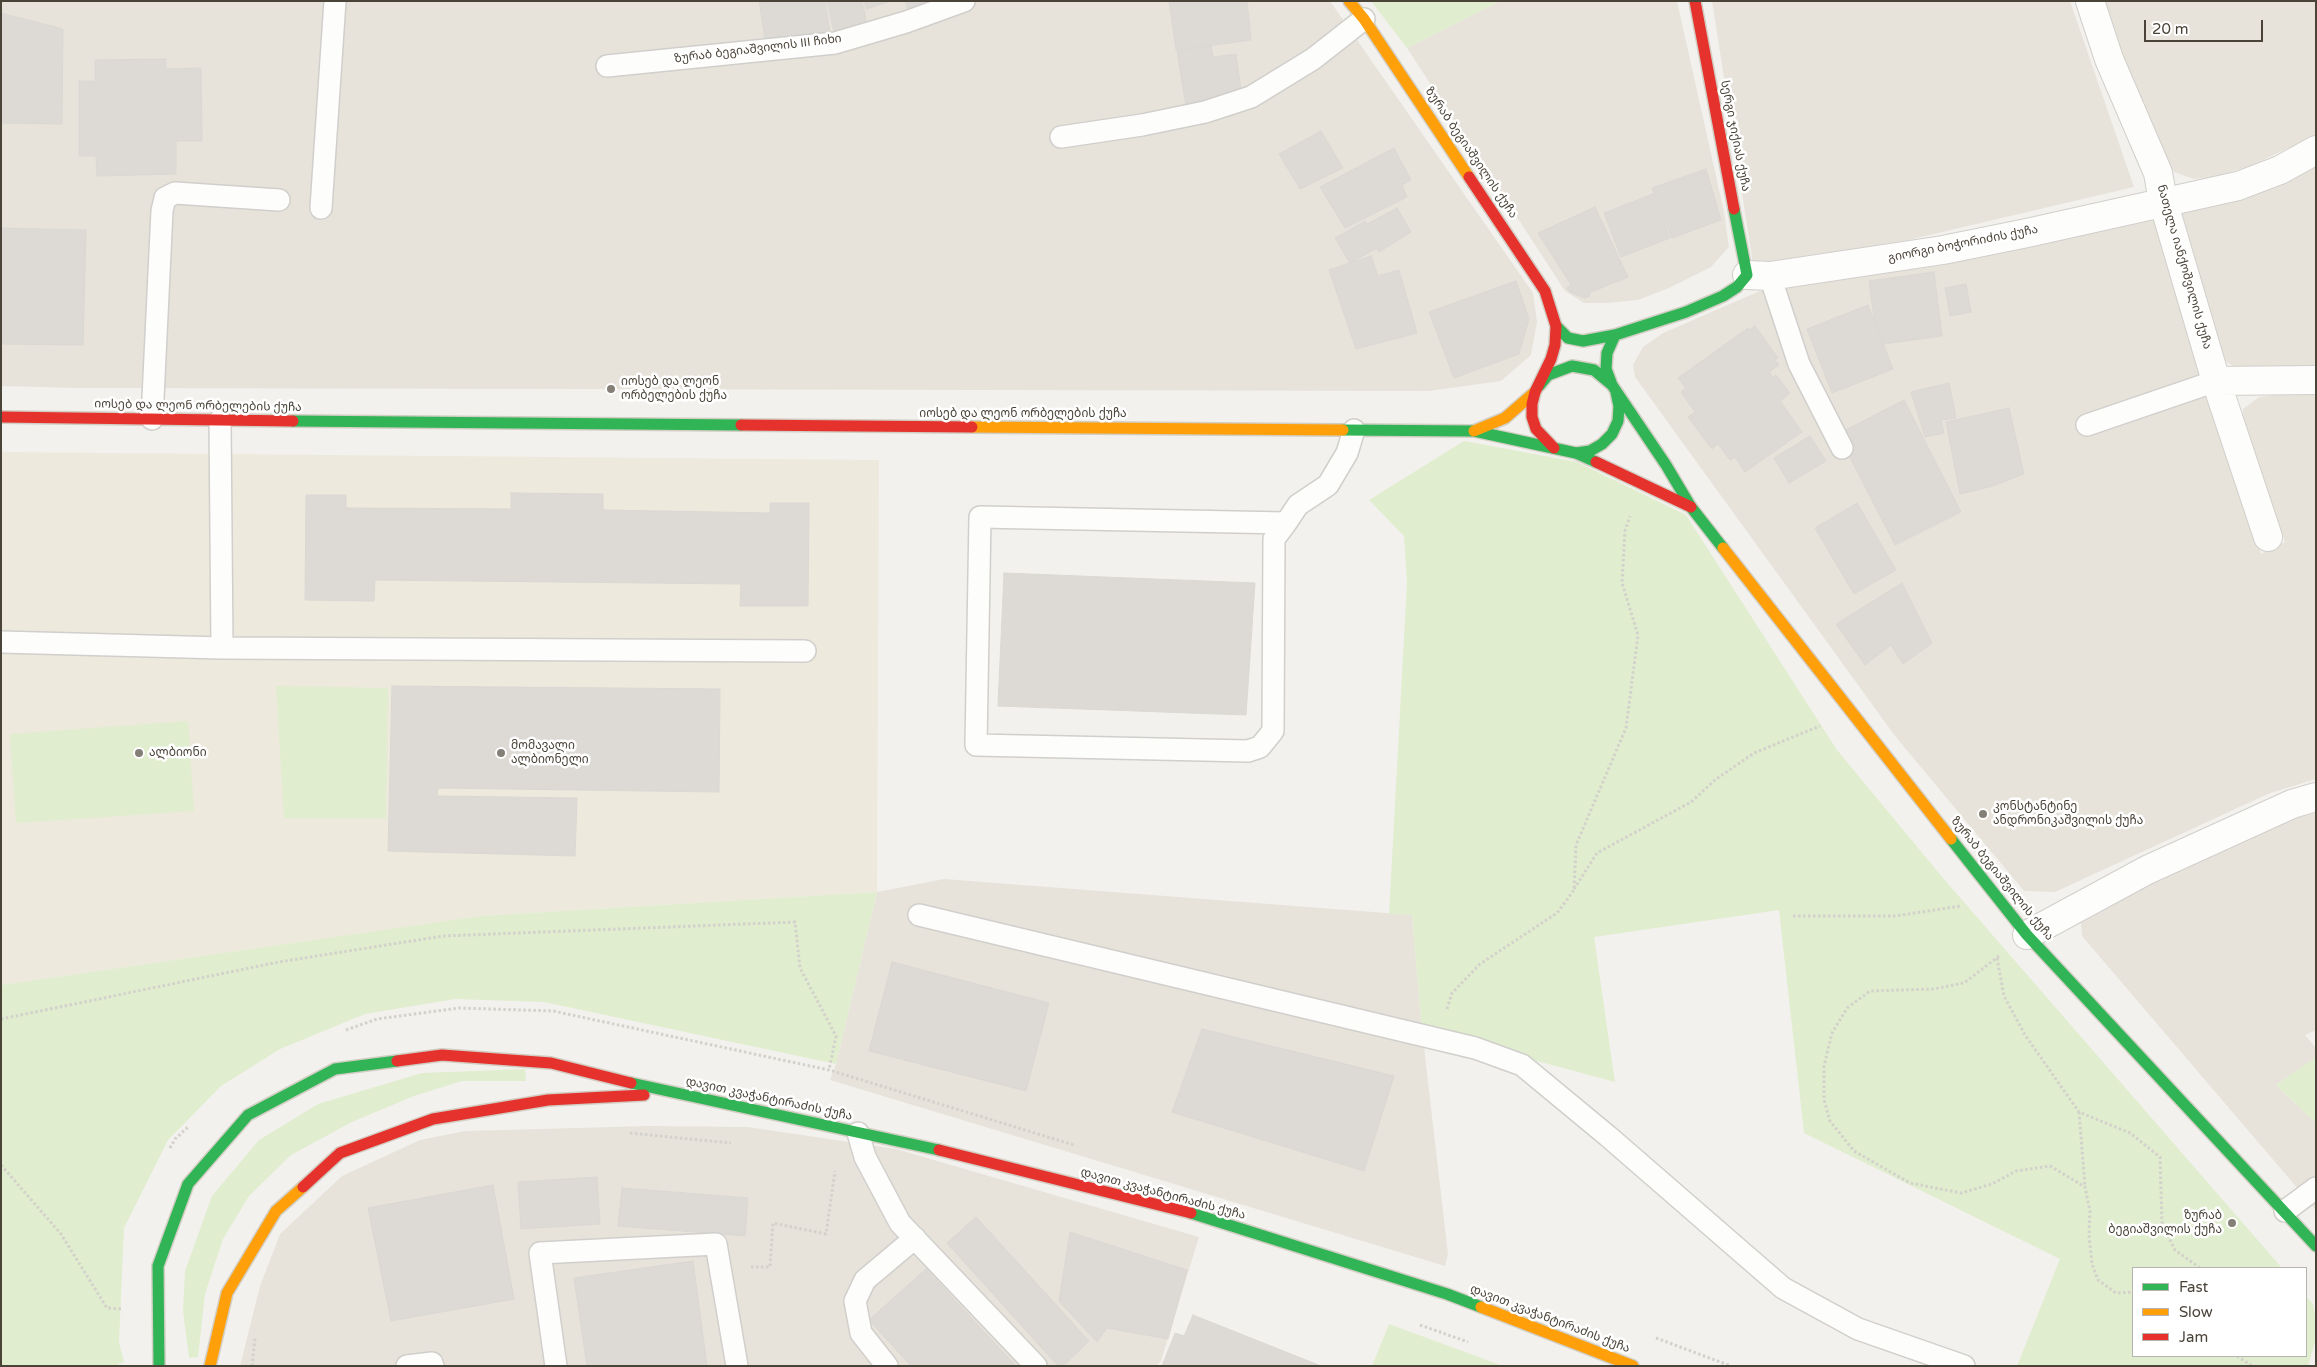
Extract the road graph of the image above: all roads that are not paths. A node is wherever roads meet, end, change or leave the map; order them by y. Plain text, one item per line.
1 (335, 1) edge
2 (964, 1) edge
3 (1349, 1) edge
4 (1695, 1) edge
5 (2090, 1) edge
6 (1364, 19) junction
7 (607, 66) dead end
8 (1061, 137) dead end
9 (2316, 150) edge
10 (279, 200) dead end
11 (2163, 201) junction
12 (321, 208) dead end
13 (1759, 276) junction
14 (1556, 326) junction
15 (1615, 335) junction
16 (1561, 369) junction
17 (2316, 380) edge
18 (2216, 381) junction
19 (1614, 388) junction
20 (1537, 389) junction
21 (1, 417) edge
22 (152, 419) junction
23 (220, 420) junction
24 (2087, 425) dead end
25 (1354, 430) junction
26 (1474, 431) junction
27 (1554, 448) junction
28 (1842, 448) dead end
29 (1576, 453) junction
30 (1691, 508) junction
31 (1286, 523) junction
32 (2268, 537) dead end
33 (1, 642) edge
34 (222, 648) junction
35 (805, 651) dead end
36 (2316, 797) edge
37 (919, 915) dead end
38 (2027, 935) junction
39 (674, 1093) junction
40 (858, 1133) junction
41 (2316, 1188) edge
42 (2285, 1211) junction
43 (915, 1238) junction
44 (2316, 1246) edge
45 (159, 1366) edge
46 (210, 1366) edge
47 (407, 1366) edge
48 (433, 1366) edge
49 (556, 1366) edge
50 (737, 1366) edge
51 (887, 1366) edge
52 (1036, 1366) edge
53 (1633, 1366) edge
54 (1964, 1366) edge

1 - 12 lane
2 - 7 lane, ზურაბ ბეგიაშვილის III ჩიხი
3 - 6 street, ზურაბ ბეგიაშვილის ქუჩა
4 - 13 street, სერგი ჯიქიას ქუჩა
5 - 11 street, ნათელა იანქოშვილის ქუჩა
6 - 8 lane
6 - 14 street, ზურაბ ბეგიაშვილის ქუჩა
9 - 11 street, გიორგი ბოჭორიძის ქუჩა
10 - 22 lane
11 - 13 street, გიორგი ბოჭორიძის ქუჩა
11 - 18 street, ნათელა იანქოშვილის ქუჩა
13 - 15 street
13 - 28 lane
14 - 15 street
14 - 20 street
15 - 16 street
15 - 19 street
16 - 19 street
16 - 20 street
17 - 18 street
18 - 24 lane
18 - 32 street, ნათელა იანქოშვილის ქუჩა
19 - 29 street
19 - 30 street, ზურაბ ბეგიაშვილის ქუჩა
20 - 26 street
20 - 27 street
21 - 22 street, იოსებ და ლეონ ორბელების ქუჩა
22 - 23 street, იოსებ და ლეონ ორბელების ქუჩა
23 - 25 street, იოსებ და ლეონ ორბელების ქუჩა
23 - 34 lane
25 - 26 street, იოსებ და ლეონ ორბელების ქუჩა
25 - 31 lane
26 - 27 street
27 - 29 street
29 - 30 street
30 - 38 street, ზურაბ ბეგიაშვილის ქუჩა
31 - 31 lane
33 - 34 lane
34 - 35 lane
36 - 38 street
37 - 54 lane
38 - 42 street, ზურაბ ბეგიაშვილის ქუჩა
39 - 40 street, დავით კვაჭანტირაძის ქუჩა
39 - 45 street, დავით კვაჭანტირაძის ქუჩა
39 - 46 street, დავით კვაჭანტირაძის ქუჩა
40 - 43 lane
40 - 53 street, დავით კვაჭანტირაძის ქუჩა
41 - 42 lane
42 - 44 street, ზურაბ ბეგიაშვილის ქუჩა
43 - 51 lane
43 - 52 lane
47 - 48 lane
49 - 50 lane

